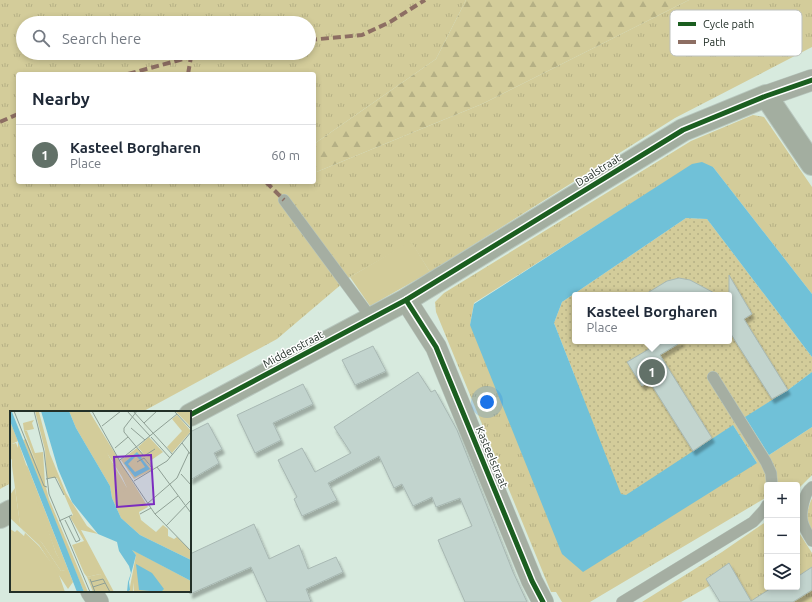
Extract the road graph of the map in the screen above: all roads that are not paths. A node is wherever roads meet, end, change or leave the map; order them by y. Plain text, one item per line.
1 (812, 80) edge
2 (766, 96) junction
3 (812, 164) edge
4 (284, 200) dead end
5 (406, 300) junction
6 (372, 318) junction
7 (713, 377) dead end
8 (191, 414) edge
9 (772, 482) edge
10 (812, 487) edge
11 (764, 510) edge
12 (10, 512) edge
13 (0, 517) edge
14 (812, 541) edge
15 (92, 592) edge
16 (98, 602) edge
17 (543, 602) edge
18 (622, 602) edge

1 - 2 street, Daalstraat
2 - 3 street
2 - 5 street, Daalstraat
4 - 6 lane
5 - 6 street, Middenstraat
5 - 17 street, Kasteelstraat
6 - 8 street, Middenstraat
7 - 9 lane
10 - 14 lane
11 - 18 lane
12 - 13 street
15 - 16 street

